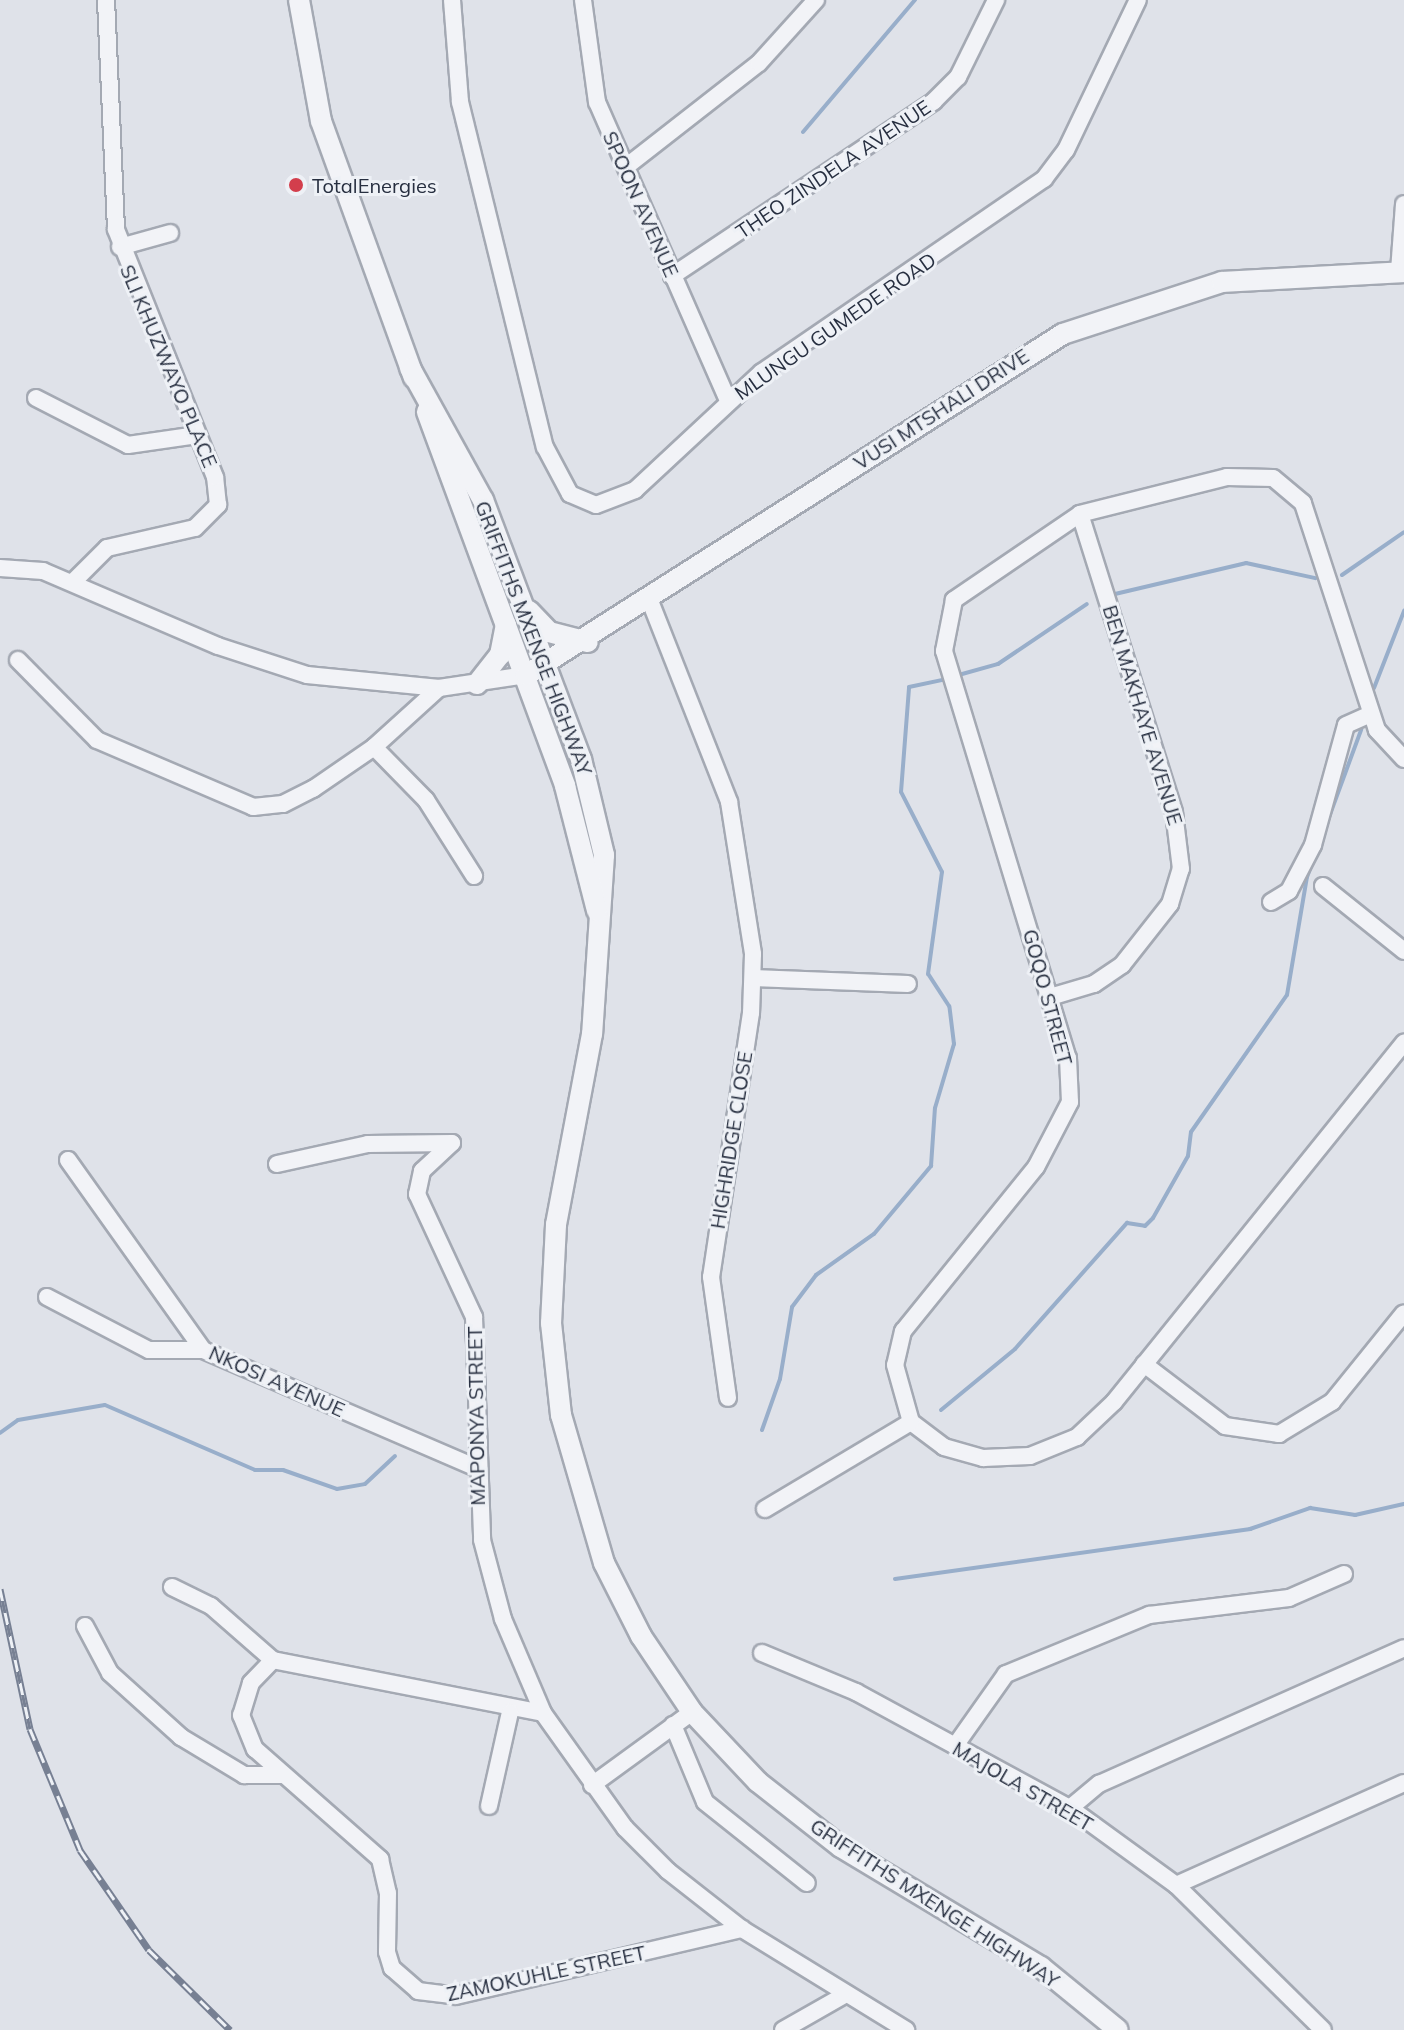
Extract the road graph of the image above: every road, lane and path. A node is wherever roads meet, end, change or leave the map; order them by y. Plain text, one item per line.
1 (106, 0) edge
2 (299, 0) edge
3 (452, 0) edge
4 (583, 0) edge
5 (816, 0) edge
6 (996, 0) edge
7 (1138, 0) edge
8 (627, 166) junction
9 (1404, 204) edge
10 (170, 233) dead end
11 (120, 247) junction
12 (1402, 272) edge
13 (672, 276) junction
14 (410, 368) junction
15 (36, 398) dead end
16 (728, 401) junction
17 (197, 435) junction
18 (1080, 514) junction
19 (0, 568) edge
20 (73, 582) junction
21 (515, 587) junction
22 (650, 601) junction
23 (506, 622) junction
24 (588, 642) junction
25 (18, 660) dead end
26 (546, 667) junction
27 (526, 675) junction
28 (477, 684) junction
29 (439, 688) junction
30 (1371, 714) junction
31 (374, 747) junction
32 (1404, 759) edge
33 (474, 876) dead end
34 (1323, 886) dead end
35 (1271, 902) dead end
36 (600, 923) junction
37 (1404, 951) edge
38 (753, 978) junction
39 (908, 984) dead end
40 (1050, 997) junction
41 (1404, 1042) edge
42 (68, 1160) dead end
43 (277, 1164) dead end
44 (47, 1297) dead end
45 (1404, 1313) edge
46 (203, 1350) junction
47 (1144, 1364) junction
48 (728, 1398) dead end
49 (911, 1422) junction
50 (475, 1467) junction
51 (765, 1509) dead end
52 (1344, 1574) dead end
53 (172, 1587) dead end
54 (85, 1626) dead end
55 (1404, 1648) edge
56 (762, 1653) dead end
57 (273, 1660) junction
58 (510, 1712) junction
59 (692, 1712) junction
60 (543, 1713) junction
61 (673, 1725) junction
62 (955, 1746) junction
63 (282, 1775) junction
64 (1404, 1783) edge
65 (592, 1785) junction
66 (489, 1806) dead end
67 (1070, 1808) junction
68 (807, 1883) dead end
69 (1176, 1885) junction
70 (742, 1929) junction
71 (846, 1994) junction
72 (783, 2030) edge
73 (906, 2030) edge
74 (1118, 2030) edge
75 (1323, 2030) edge

1 - 11 street, SLI KHUZWAYO PLACE
2 - 14 street, GRIFFITHS MXENGE HIGHWAY
3 - 16 street, MLUNGU GUMEDE ROAD
4 - 8 street, SPOON AVENUE
5 - 8 street
6 - 13 street, THEO ZINDELA AVENUE
7 - 16 street, MLUNGU GUMEDE ROAD
8 - 13 street, SPOON AVENUE
9 - 12 street
10 - 11 street
11 - 17 street, SLI KHUZWAYO PLACE
12 - 22 street, VUSI MTSHALI DRIVE
13 - 16 street, SPOON AVENUE
14 - 21 street, GRIFFITHS MXENGE HIGHWAY
14 - 23 street, GRIFFITHS MXENGE HIGHWAY
15 - 17 street
17 - 20 street, SLI KHUZWAYO PLACE
18 - 30 street, GOQO STREET
18 - 40 street, BEN MAKHAYE AVENUE
18 - 40 street, GOQO STREET
19 - 20 street
20 - 29 street
21 - 24 street
21 - 26 street, GRIFFITHS MXENGE HIGHWAY
22 - 24 street, VUSI MTSHALI DRIVE
22 - 38 street, HIGHRIDGE CLOSE
23 - 27 street, GRIFFITHS MXENGE HIGHWAY
23 - 28 street
24 - 26 street, VUSI MTSHALI DRIVE
25 - 31 street
26 - 27 street, VUSI MTSHALI DRIVE
26 - 36 street, GRIFFITHS MXENGE HIGHWAY
27 - 28 street
27 - 36 street, GRIFFITHS MXENGE HIGHWAY
28 - 29 street
29 - 31 street
30 - 32 street, GOQO STREET
30 - 35 street
31 - 33 street
34 - 37 street
36 - 59 street, GRIFFITHS MXENGE HIGHWAY
38 - 39 street
38 - 48 street, HIGHRIDGE CLOSE
40 - 49 street, GOQO STREET
41 - 47 street
42 - 46 street, NKOSI AVENUE
43 - 50 street, MAPONYA STREET
44 - 46 street
45 - 47 street
46 - 50 street, NKOSI AVENUE
47 - 49 street
49 - 51 street
50 - 60 street, MAPONYA STREET
52 - 62 street
53 - 57 street
54 - 63 street
55 - 67 street
56 - 62 street, MAJOLA STREET
57 - 58 street
57 - 63 street, ZAMOKUHLE STREET
58 - 60 street
58 - 66 street
59 - 61 street
59 - 74 street, GRIFFITHS MXENGE HIGHWAY
60 - 65 street, MAPONYA STREET
61 - 65 street
61 - 68 street
62 - 67 street, MAJOLA STREET
63 - 70 street, ZAMOKUHLE STREET
64 - 69 street
65 - 70 street, MAPONYA STREET
67 - 69 street, MAJOLA STREET
69 - 75 street, MAJOLA STREET
70 - 71 street, MAPONYA STREET
71 - 72 street
71 - 73 street, MAPONYA STREET

